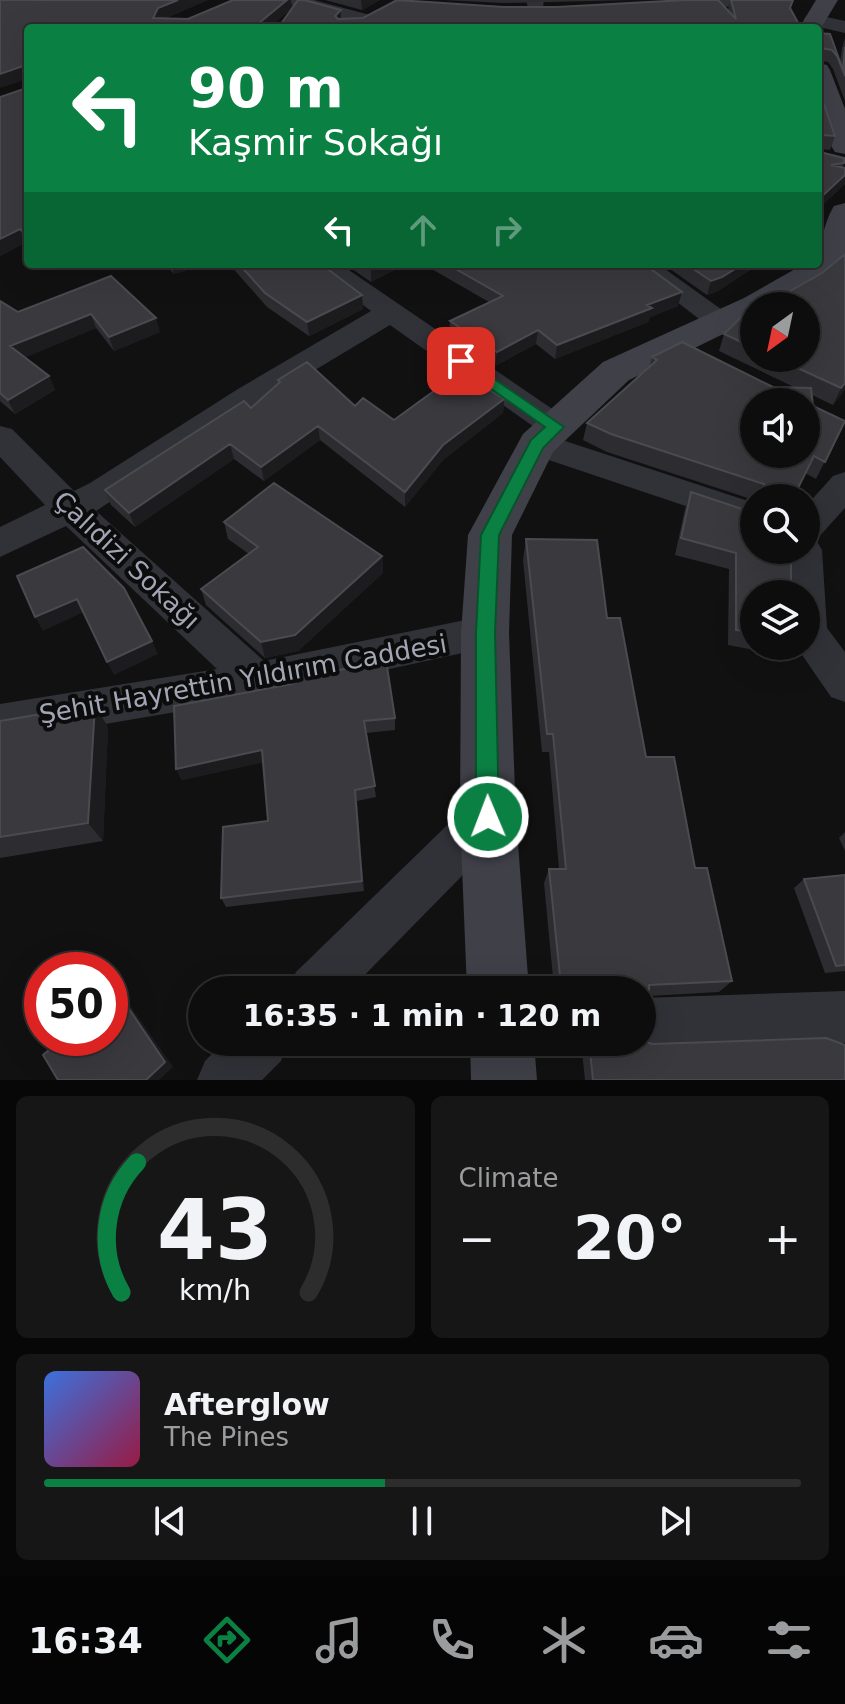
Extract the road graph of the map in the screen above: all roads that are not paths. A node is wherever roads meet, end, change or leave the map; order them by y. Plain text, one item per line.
1 (294, 0) edge
2 (752, 0) edge
3 (827, 0) edge
4 (717, 1) edge
5 (535, 5) edge
6 (648, 7) edge
7 (384, 8) edge
8 (514, 11) edge
9 (556, 11) edge
10 (356, 24) edge
11 (812, 24) edge
12 (822, 25) edge
13 (845, 27) edge
14 (822, 85) edge
15 (841, 156) edge
16 (844, 225) edge
17 (822, 265) edge
18 (328, 268) edge
19 (646, 268) edge
20 (821, 268) edge
21 (390, 312) junction
22 (724, 328) edge
23 (546, 436) junction
24 (0, 437) edge
25 (845, 485) edge
26 (71, 509) junction
27 (740, 511) edge
28 (820, 513) edge
29 (0, 543) edge
30 (805, 564) edge
31 (485, 633) junction
32 (257, 680) junction
33 (845, 684) edge
34 (0, 723) edge
35 (488, 817) junction
36 (328, 976) edge
37 (497, 976) edge
38 (845, 1017) edge
39 (656, 1024) edge
40 (248, 1056) edge
41 (503, 1056) edge
42 (224, 1080) edge
43 (504, 1080) edge

1 - 10 street
2 - 4 street
3 - 11 main road
4 - 6 street
5 - 8 street
5 - 9 street
7 - 10 street
12 - 13 street
14 - 15 main road
16 - 17 main road
18 - 21 street
19 - 22 street
20 - 22 main road
21 - 23 street
21 - 26 street
22 - 23 main road
23 - 27 street
23 - 31 main road
24 - 26 street, Çalıdizi Sokağı
25 - 28 street
26 - 29 street
26 - 32 street, Çalıdizi Sokağı
30 - 33 street
31 - 32 street, Şehit Hayrettin Yıldırım Caddesi
31 - 35 main road
32 - 34 street, Şehit Hayrettin Yıldırım Caddesi
35 - 36 street
35 - 37 main road
38 - 39 street
40 - 42 street
41 - 43 main road

